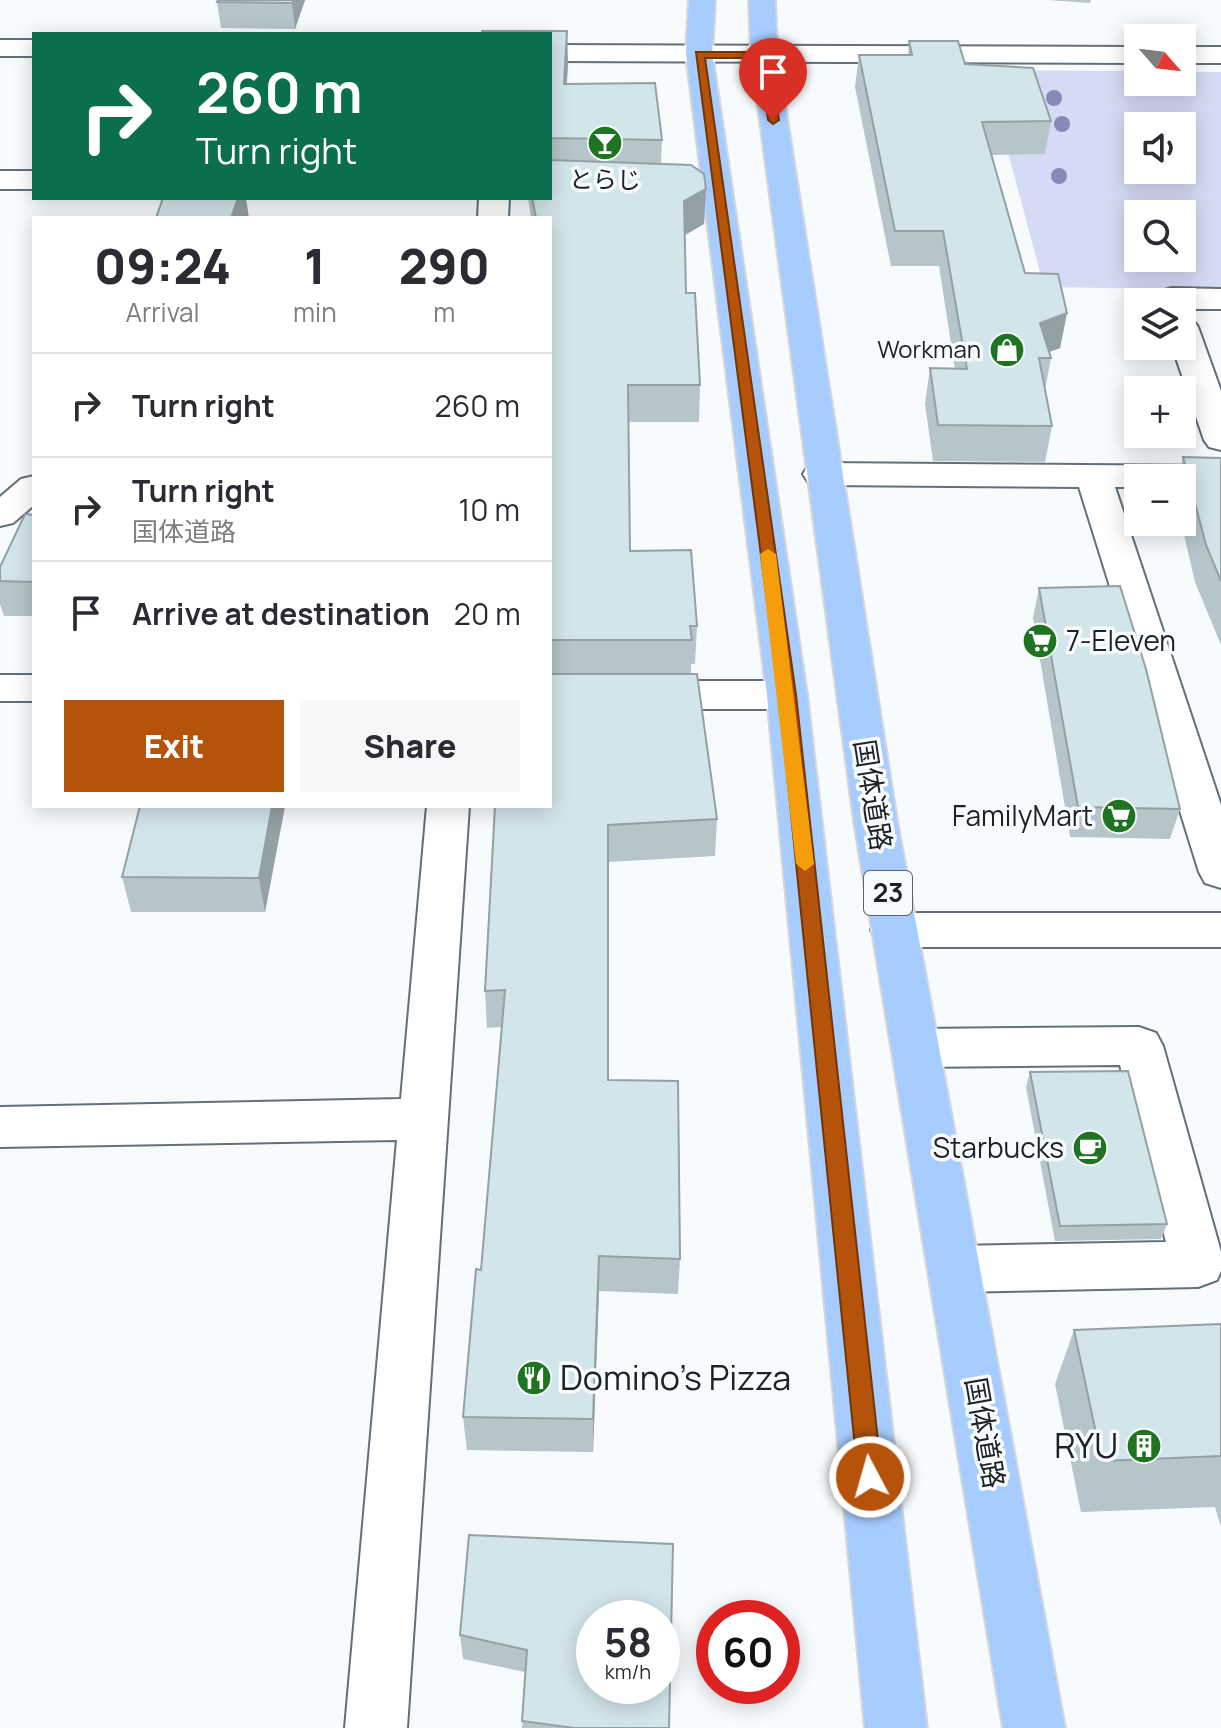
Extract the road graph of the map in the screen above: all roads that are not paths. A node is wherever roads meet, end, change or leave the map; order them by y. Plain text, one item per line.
1 (702, 0) edge
2 (762, 0) edge
3 (0, 48) edge
4 (32, 48) edge
5 (552, 53) edge
6 (699, 54) junction
7 (764, 54) junction
8 (1124, 55) edge
9 (1196, 55) edge
10 (1221, 55) edge
11 (0, 180) edge
12 (32, 180) edge
13 (1196, 298) edge
14 (1221, 299) edge
15 (1193, 360) edge
16 (1221, 440) edge
17 (821, 474) junction
18 (1094, 476) junction
19 (1221, 477) edge
20 (32, 489) edge
21 (0, 515) edge
22 (0, 688) edge
23 (32, 688) edge
24 (552, 695) edge
25 (787, 695) junction
26 (448, 808) edge
27 (1221, 872) edge
28 (894, 930) junction
29 (1221, 930) edge
30 (916, 1048) junction
31 (424, 1119) junction
32 (0, 1127) edge
33 (955, 1269) junction
34 (376, 1728) edge
35 (896, 1728) edge
36 (1034, 1728) edge

1 - 6 main road
2 - 7 main road, 国体道路 / 23
3 - 4 street
5 - 6 street
6 - 7 street
6 - 25 main road
7 - 8 street
7 - 17 main road, 国体道路 / 23
9 - 10 street
11 - 12 street
13 - 14 street
15 - 16 street
17 - 18 street
17 - 28 main road, 国体道路 / 23
18 - 19 street
18 - 27 street
20 - 21 street
22 - 23 street
24 - 25 street
25 - 35 main road
26 - 31 street
28 - 29 street
28 - 30 main road, 国体道路 / 23
30 - 33 main road, 国体道路 / 23
30 - 33 street
31 - 32 street
31 - 34 street
33 - 36 main road, 国体道路 / 23

